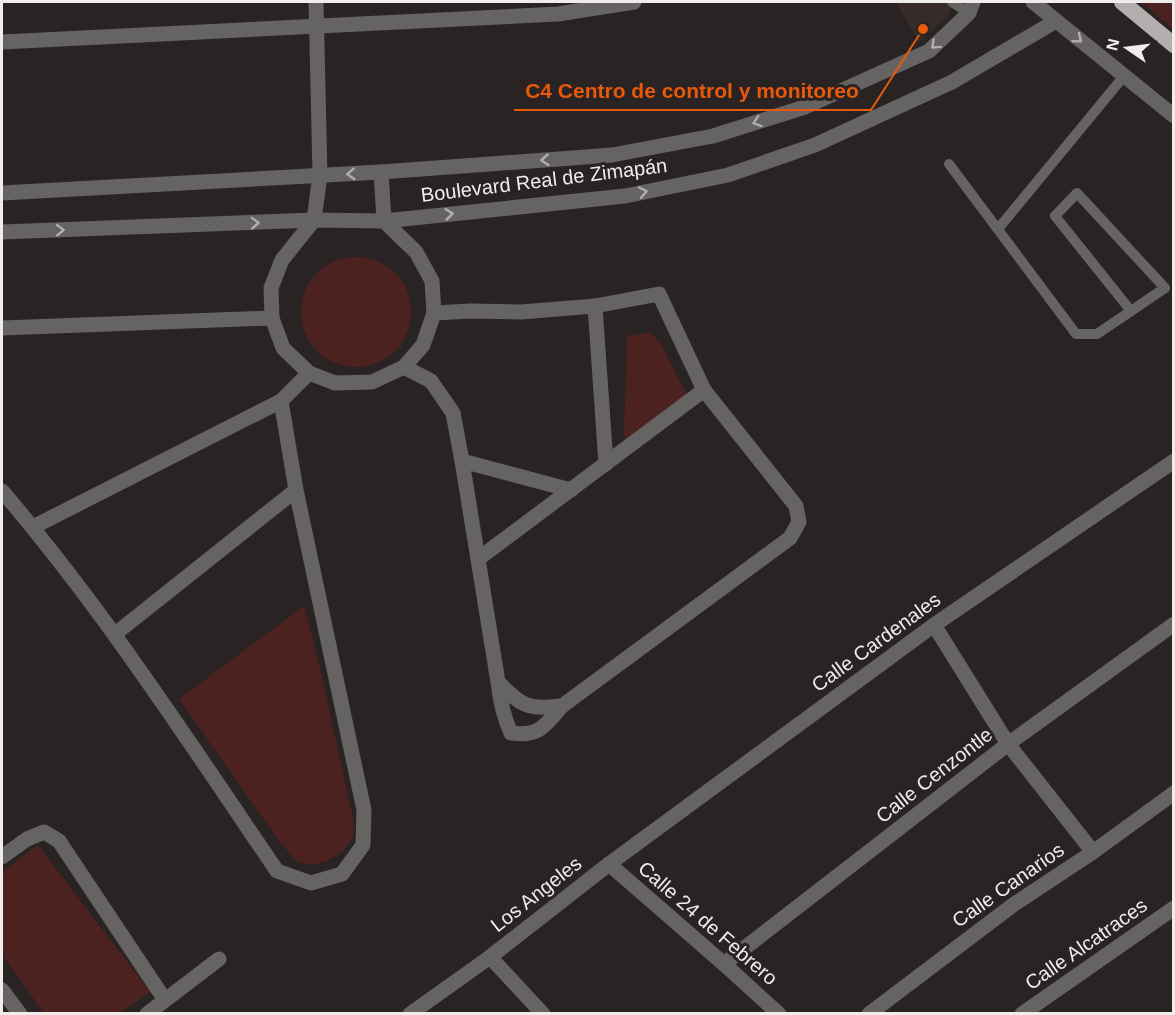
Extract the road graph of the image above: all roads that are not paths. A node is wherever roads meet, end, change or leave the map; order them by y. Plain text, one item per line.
1 (316, 2) edge
2 (634, 2) edge
3 (952, 2) edge
4 (1033, 2) edge
5 (1122, 2) edge
6 (1134, 2) edge
7 (971, 7) edge
8 (1056, 21) junction
9 (317, 26) junction
10 (1173, 35) edge
11 (2, 42) edge
12 (1173, 45) edge
13 (1124, 76) junction
14 (1173, 116) edge
15 (949, 164) dead end
16 (381, 172) junction
17 (320, 175) junction
18 (2, 193) edge
19 (314, 220) junction
20 (384, 221) junction
21 (998, 229) junction
22 (2, 232) edge
23 (595, 306) junction
24 (1131, 311) junction
25 (434, 313) junction
26 (272, 318) junction
27 (2, 328) edge
28 (404, 366) junction
29 (309, 373) junction
30 (704, 390) junction
31 (281, 401) junction
32 (462, 461) junction
33 (1173, 461) edge
34 (606, 464) junction
35 (296, 490) junction
36 (571, 490) junction
37 (2, 492) edge
38 (33, 527) junction
39 (478, 559) junction
40 (1173, 624) edge
41 (934, 625) junction
42 (115, 634) junction
43 (498, 682) junction
44 (562, 706) junction
45 (1008, 744) junction
46 (1173, 793) edge
47 (1093, 852) junction
48 (2, 857) edge
49 (609, 864) junction
50 (1173, 908) edge
51 (490, 957) junction
52 (219, 959) dead end
53 (724, 964) junction
54 (2, 990) edge
55 (165, 1000) junction
56 (20, 1014) edge
57 (147, 1014) edge
58 (410, 1014) edge
59 (543, 1014) edge
60 (779, 1014) edge
61 (869, 1014) edge
62 (1022, 1014) edge

1 - 9 street
2 - 9 street
3 - 7 lane
4 - 8 street
5 - 12 highway
6 - 10 lane
7 -> 16 street, Boulevard Real de Zimapán
8 -> 13 street
20 -> 8 street, Boulevard Real de Zimapán
9 - 11 street
9 - 17 street
13 - 14 street
13 - 21 lane
15 - 21 lane
16 -> 17 street, Boulevard Real de Zimapán
16 - 20 street
17 - 18 street, Boulevard Real de Zimapán
17 - 19 street
19 - 20 street, Boulevard Real de Zimapán
22 -> 19 street, Boulevard Real de Zimapán
19 - 26 street
20 - 25 street
21 - 24 lane
23 - 25 street
23 - 30 street
23 - 34 street
24 - 24 lane
25 - 28 street
26 - 27 street
26 - 29 street
28 - 29 street
28 - 32 street
29 - 31 street
30 - 34 street
30 - 44 street
31 - 35 street
31 - 38 street
32 - 36 street
32 - 39 street
33 - 41 street, Calle Cardenales
34 - 36 street
35 - 42 street
35 - 42 street
36 - 39 street
37 - 38 street
38 - 42 street
39 - 43 street
40 - 45 street, Calle Cenzontle
41 - 45 street
41 - 49 street, Calle Cardenales
43 - 44 street
43 - 44 street
45 - 47 street
45 - 53 street, Calle Cenzontle
46 - 47 street, Calle Canarios
47 - 61 street, Calle Canarios
48 - 55 street
49 - 51 street, Los Angeles
49 - 53 street, Calle 24 de Febrero
50 - 62 street, Calle Alcatraces
51 - 58 street, Los Angeles
51 - 59 street, Los Angeles
52 - 55 street
53 - 60 street, Calle 24 de Febrero
54 - 56 street
55 - 57 street

